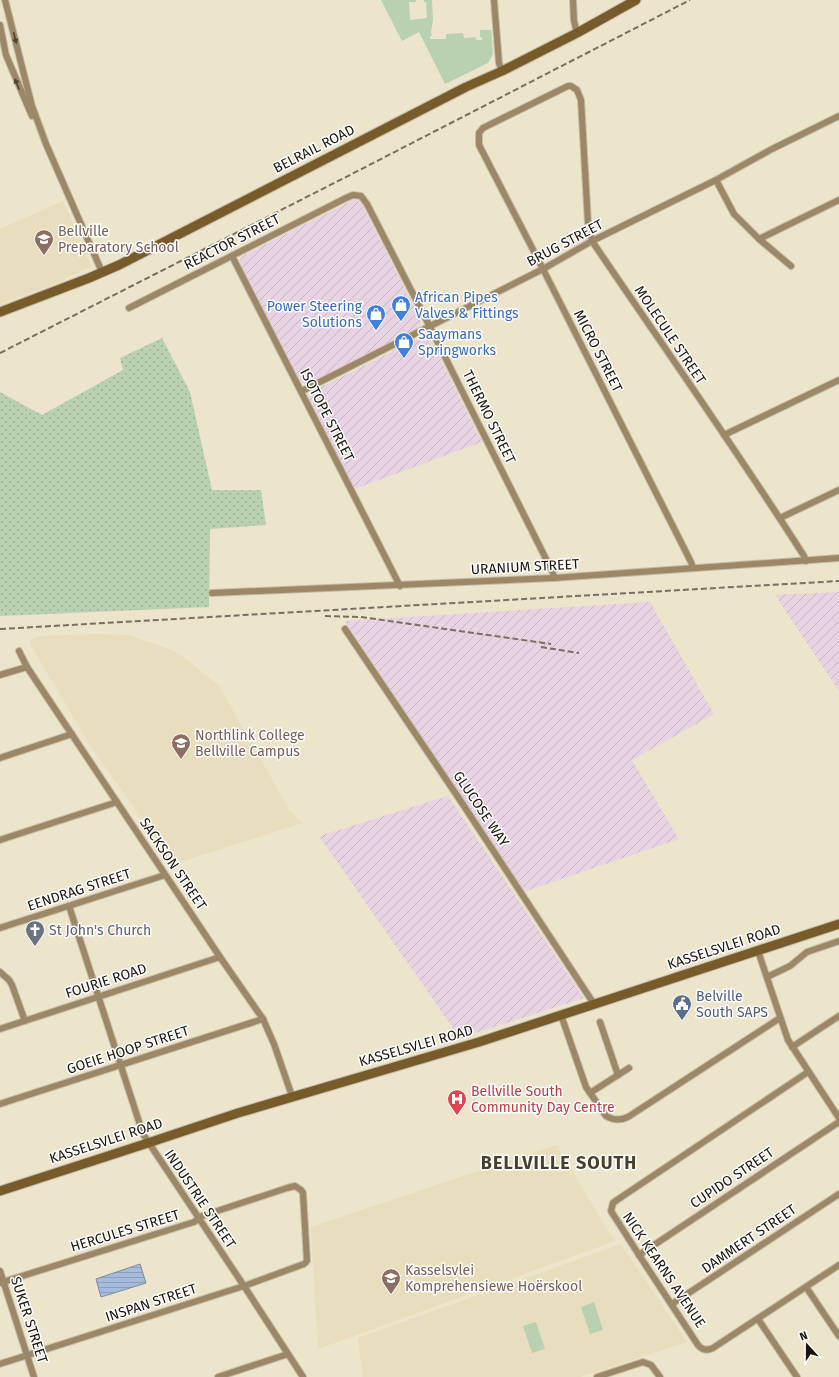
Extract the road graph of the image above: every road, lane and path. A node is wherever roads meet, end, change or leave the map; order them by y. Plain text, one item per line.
1 (5, 0) edge
2 (494, 0) edge
3 (573, 0) edge
4 (636, 0) edge
5 (0, 25) edge
6 (577, 33) junction
7 (502, 71) junction
8 (581, 100) joint
9 (839, 116) edge
10 (46, 144) junction
11 (716, 180) junction
12 (346, 198) joint
13 (839, 200) edge
14 (759, 239) junction
15 (592, 241) junction
16 (232, 256) junction
17 (791, 266) dead end
18 (544, 269) junction
19 (102, 272) junction
20 (129, 308) dead end
21 (0, 312) edge
22 (430, 327) junction
23 (839, 380) edge
24 (302, 391) junction
25 (724, 435) junction
26 (839, 490) edge
27 (780, 518) junction
28 (839, 558) edge
29 (806, 561) junction
30 (693, 568) junction
31 (554, 578) junction
32 (400, 586) junction
33 (212, 593) dead end
34 (345, 628) dead end
35 (19, 651) dead end
36 (27, 667) junction
37 (0, 675) edge
38 (72, 734) junction
39 (0, 758) edge
40 (118, 802) junction
41 (0, 840) edge
42 (166, 875) junction
43 (69, 906) junction
44 (839, 924) edge
45 (0, 928) edge
46 (839, 941) edge
47 (758, 951) junction
48 (220, 957) junction
49 (0, 972) edge
50 (767, 977) junction
51 (99, 996) junction
52 (594, 1004) junction
53 (561, 1015) junction
54 (839, 1016) edge
55 (780, 1018) junction
56 (263, 1019) junction
57 (25, 1021) junction
58 (600, 1022) dead end
59 (0, 1029) edge
60 (792, 1047) junction
61 (120, 1065) junction
62 (629, 1068) dead end
63 (808, 1072) junction
64 (618, 1075) junction
65 (590, 1093) junction
66 (292, 1096) junction
67 (0, 1104) edge
68 (839, 1118) edge
69 (839, 1122) edge
70 (148, 1143) junction
71 (0, 1191) edge
72 (839, 1194) edge
73 (199, 1218) junction
74 (639, 1255) junction
75 (307, 1261) joint
76 (839, 1265) edge
77 (0, 1271) edge
78 (2, 1282) edge
79 (244, 1286) junction
80 (806, 1287) junction
81 (672, 1304) junction
82 (758, 1318) junction
83 (839, 1336) edge
84 (288, 1354) junction
85 (28, 1356) junction
86 (0, 1364) edge
87 (34, 1377) edge
88 (218, 1377) edge
89 (303, 1377) edge
90 (597, 1377) edge
91 (660, 1377) edge
92 (797, 1377) edge

1 -> 10 street
2 - 7 street
3 - 6 street
4 - 6 street, BELRAIL ROAD
10 -> 5 street
6 - 7 street, BELRAIL ROAD
7 - 19 street, BELRAIL ROAD
8 - 15 street, MOLECULE STREET
8 - 18 street, MICRO STREET
9 - 11 street, BRUG STREET
10 - 19 street
11 - 14 street
11 - 15 street, BRUG STREET
12 - 16 street, REACTOR STREET
12 - 22 street, THERMO STREET
13 - 14 street
14 - 17 street
15 - 18 street, BRUG STREET
15 - 25 street, MOLECULE STREET
16 - 20 street, REACTOR STREET
16 - 24 street, ISOTOPE STREET
18 - 22 street, BRUG STREET
18 - 30 street, MICRO STREET
19 - 21 street, BELRAIL ROAD
22 - 24 street, BRUG STREET
22 - 31 street, THERMO STREET
23 - 25 street
24 - 32 street, ISOTOPE STREET
25 - 27 street, MOLECULE STREET
26 - 27 street
27 - 29 street, MOLECULE STREET
28 - 29 street, URANIUM STREET
29 - 30 street, URANIUM STREET
30 - 31 street, URANIUM STREET
31 - 32 street, URANIUM STREET
32 - 33 street, URANIUM STREET
34 - 52 street, GLUCOSE WAY
35 - 36 street, SACKSON STREET
36 - 37 street
36 - 38 street, SACKSON STREET
38 - 39 street
38 - 40 street, SACKSON STREET
40 - 41 street
40 - 42 street, SACKSON STREET
42 - 43 street, EENDRAG STREET
42 - 48 street, SACKSON STREET
43 - 45 street, EENDRAG STREET
43 - 51 street, INDUSTRIE STREET
44 - 47 street, KASSELSVLEI ROAD
46 - 50 street
47 - 50 street
47 - 52 street, KASSELSVLEI ROAD
48 - 51 street, FOURIE ROAD
48 - 56 street, SACKSON STREET
49 - 57 street
50 - 55 street
51 - 57 street, FOURIE ROAD
51 - 61 street, INDUSTRIE STREET
52 - 53 street, KASSELSVLEI ROAD
53 - 65 street
53 - 66 street, KASSELSVLEI ROAD
54 - 60 street
55 - 60 street
55 - 65 street
56 - 61 street, GOEIE HOOP STREET
56 - 66 street, SACKSON STREET
57 - 59 street, FOURIE ROAD
58 - 64 street
60 - 63 street
61 - 67 street, GOEIE HOOP STREET
61 - 70 street, INDUSTRIE STREET
62 - 64 street
63 - 68 street
63 - 74 street, NICK KEARNS AVENUE
64 - 65 street
66 - 70 street, KASSELSVLEI ROAD
69 - 74 street, CUPIDO STREET
70 - 71 street, KASSELSVLEI ROAD
70 - 73 street, INDUSTRIE STREET
72 - 81 street, DAMMERT STREET
73 - 75 street, HERCULES STREET
73 - 78 street, HERCULES STREET
73 - 79 street, INDUSTRIE STREET
74 - 81 street, NICK KEARNS AVENUE
75 - 79 street, INSPAN STREET
76 - 80 street, NICK KEARNS AVENUE
77 - 78 street, SUKER STREET
78 - 85 street, SUKER STREET
79 - 84 street, INDUSTRIE STREET
79 - 85 street, INSPAN STREET
80 - 82 street, NICK KEARNS AVENUE
80 - 83 street
81 - 82 street, NICK KEARNS AVENUE
82 - 92 street
84 - 88 street
84 - 89 street, INDUSTRIE STREET
85 - 86 street, INSPAN STREET
85 - 87 street, SUKER STREET
90 - 91 street

